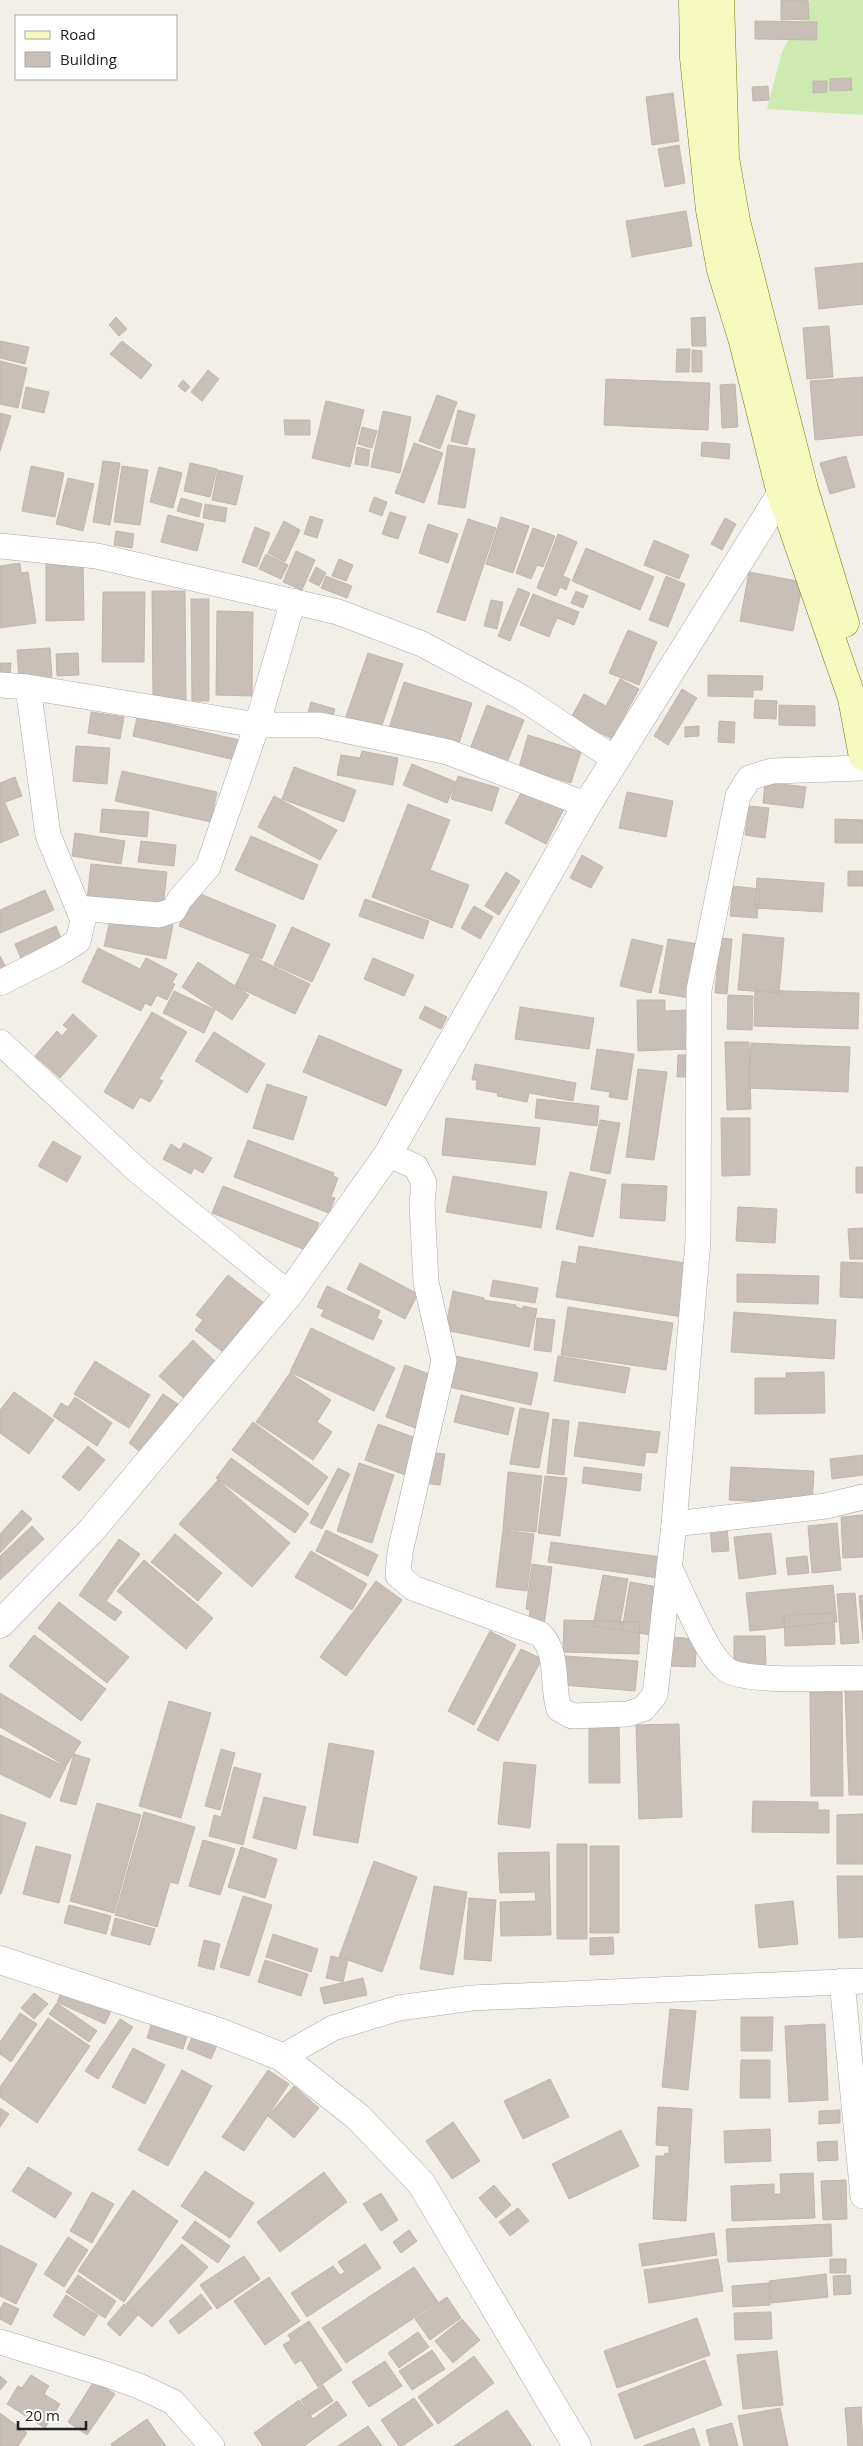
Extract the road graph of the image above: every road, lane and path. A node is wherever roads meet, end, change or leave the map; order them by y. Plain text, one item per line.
1 (693, 0) edge
2 (720, 0) edge
3 (781, 494) junction
4 (0, 546) edge
5 (292, 601) junction
6 (0, 685) edge
7 (863, 685) edge
8 (28, 687) junction
9 (258, 726) junction
10 (863, 756) edge
11 (616, 760) junction
12 (863, 768) edge
13 (587, 805) junction
14 (79, 908) junction
15 (0, 982) edge
16 (0, 1042) edge
17 (388, 1154) junction
18 (289, 1294) junction
19 (863, 1498) edge
20 (674, 1524) junction
21 (669, 1567) junction
22 (0, 1624) edge
23 (863, 1678) edge
24 (0, 1960) edge
25 (853, 1981) edge
26 (282, 2057) junction
27 (863, 2196) edge
28 (0, 2342) edge
29 (212, 2446) edge
30 (578, 2446) edge

1 - 3 main road
2 - 7 main road
3 - 10 main road
3 - 11 street
4 - 5 street
5 - 9 street
5 - 11 street
6 - 8 street
8 - 9 street
8 - 14 street
9 - 13 street
9 - 14 street
11 - 13 street
12 - 20 street
13 - 17 street
14 - 15 street
16 - 18 street
17 - 18 street
17 - 21 street
18 - 22 street
19 - 20 street
20 - 21 street
21 - 23 street
24 - 26 street
25 - 26 street
25 - 27 street
26 - 30 street
28 - 29 street

